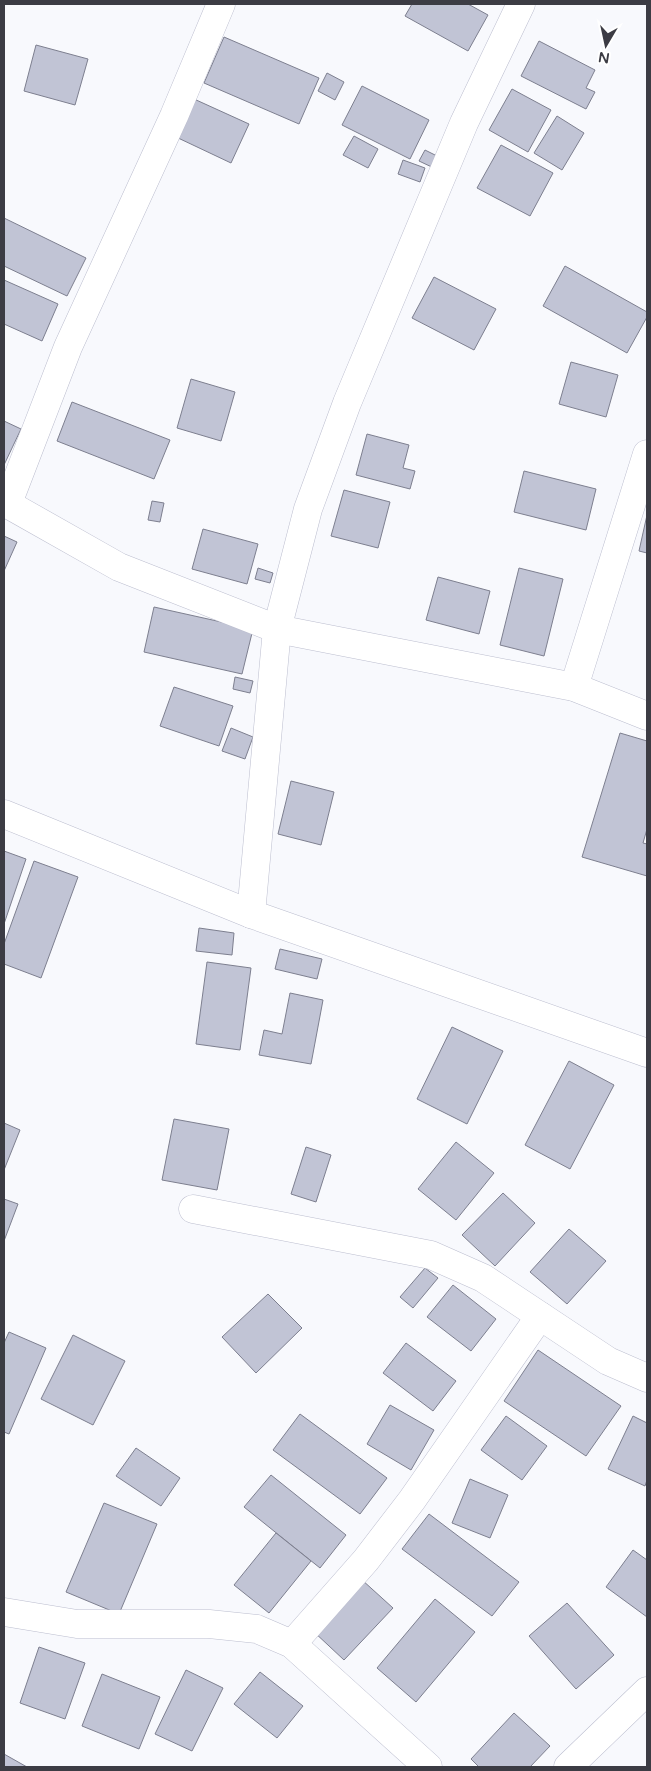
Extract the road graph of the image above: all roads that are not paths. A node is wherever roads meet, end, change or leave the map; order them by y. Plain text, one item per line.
1 (221, 4) edge
2 (521, 4) edge
3 (647, 454) edge
4 (6, 502) edge
5 (277, 628) junction
6 (574, 687) junction
7 (647, 716) edge
8 (4, 814) edge
9 (250, 914) junction
10 (647, 1053) edge
11 (193, 1209) dead end
12 (540, 1316) junction
13 (647, 1378) edge
14 (4, 1612) edge
15 (292, 1644) junction
16 (647, 1692) edge
17 (428, 1767) edge
18 (568, 1767) edge

1 - 4 street
2 - 5 street
3 - 6 street
4 - 5 street
5 - 6 street
5 - 9 street
6 - 7 street
8 - 9 street
9 - 10 street
11 - 12 street
12 - 13 street
12 - 15 street
14 - 15 street
15 - 17 street
16 - 18 street

